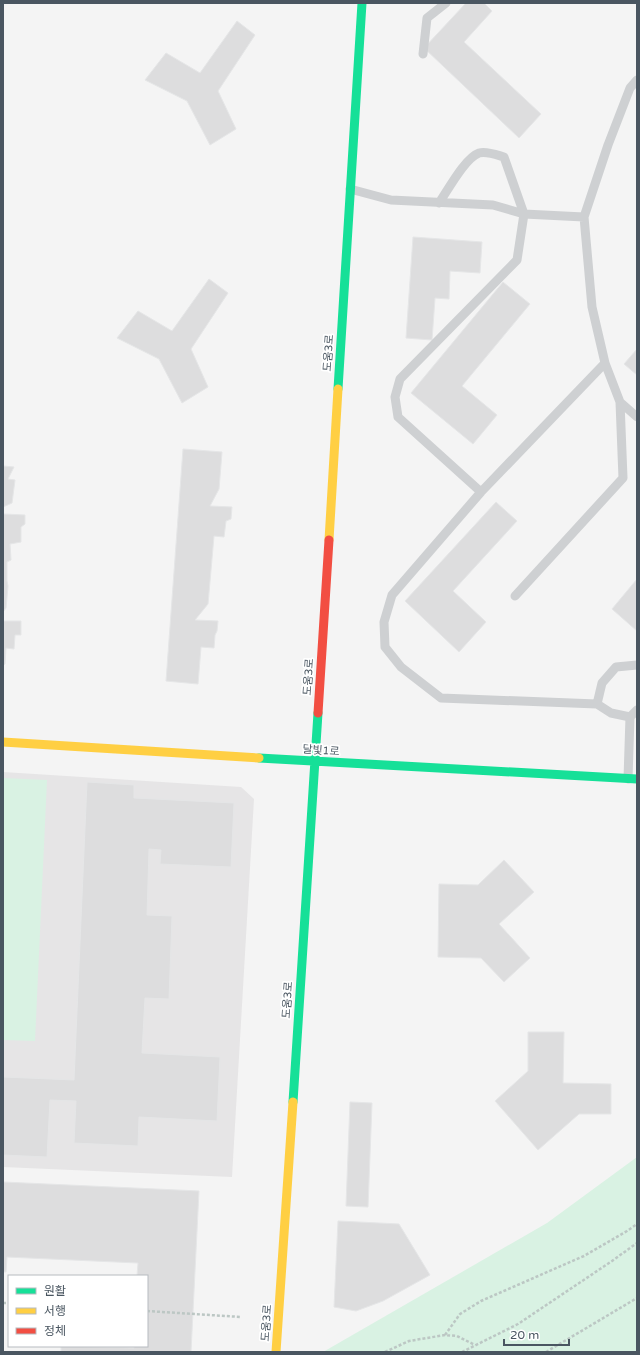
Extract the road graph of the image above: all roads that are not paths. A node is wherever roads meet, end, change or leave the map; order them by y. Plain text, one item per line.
1 (362, 3) edge
2 (446, 3) edge
3 (423, 54) dead end
4 (637, 80) edge
5 (350, 189) junction
6 (440, 202) junction
7 (524, 214) junction
8 (584, 217) junction
9 (605, 363) junction
10 (620, 402) junction
11 (637, 417) edge
12 (482, 492) junction
13 (515, 596) dead end
14 (637, 665) edge
15 (597, 704) junction
16 (637, 710) edge
17 (630, 717) junction
18 (3, 742) edge
19 (315, 762) junction
20 (632, 779) edge
21 (276, 1352) edge

1 - 5 street, 도움3로
2 - 3 lane
4 - 8 lane
5 - 6 lane
5 - 19 street, 도움3로
6 - 7 lane
6 - 7 lane
7 - 8 lane
7 - 12 lane
8 - 9 lane
9 - 10 lane
9 - 12 lane
10 - 11 lane
10 - 13 lane
12 - 15 lane
14 - 15 lane
15 - 17 lane
16 - 17 lane
17 - 20 lane
18 - 19 street, 달빛1로
19 - 20 street, 달빛1로
19 - 21 street, 도움3로

